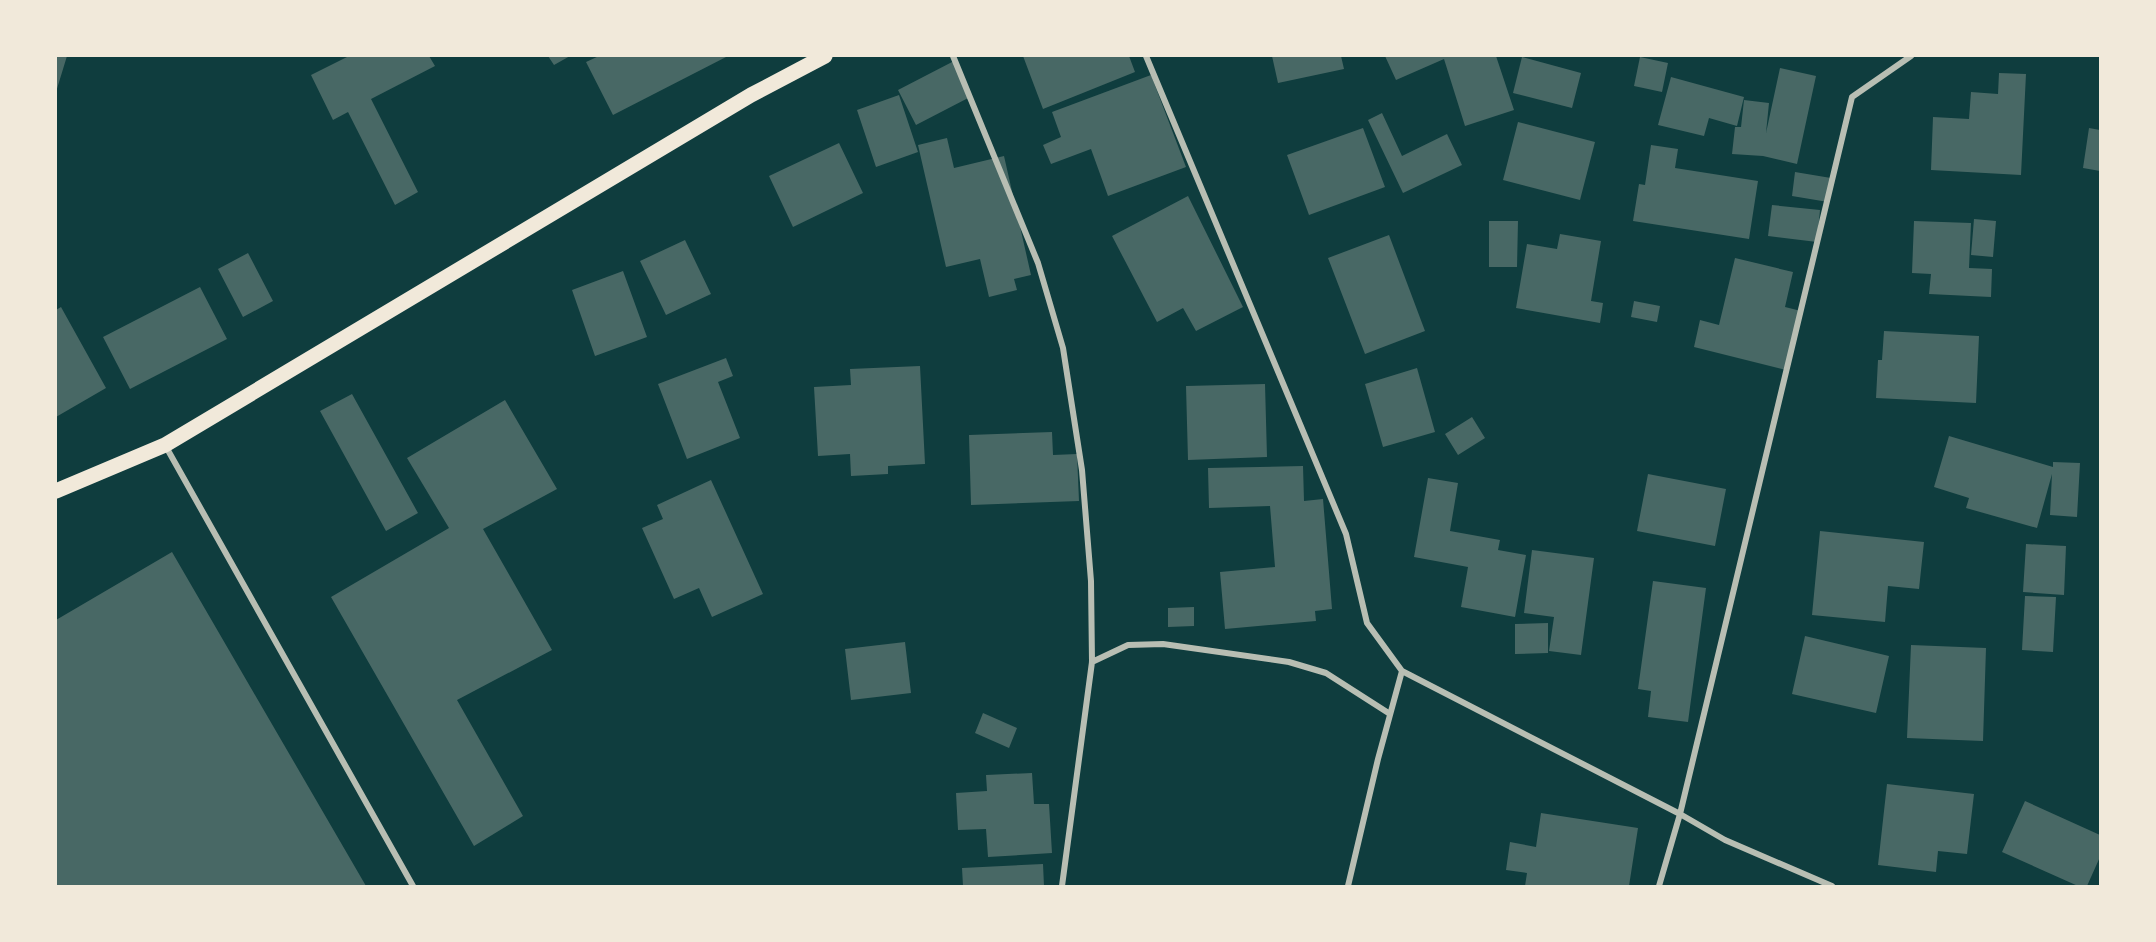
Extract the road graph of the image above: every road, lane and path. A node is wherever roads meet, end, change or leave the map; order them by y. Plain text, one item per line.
1 (825, 56) edge
2 (953, 56) edge
3 (1146, 56) edge
4 (1911, 56) edge
5 (165, 445) junction
6 (56, 491) edge
7 (1092, 662) junction
8 (1402, 671) junction
9 (1390, 714) junction
10 (1680, 814) junction
11 (413, 886) edge
12 (1062, 886) edge
13 (1348, 886) edge
14 (1659, 886) edge
15 (1833, 886) edge

1 - 5 main road
2 - 7 street
3 - 8 street
4 - 10 street
5 - 6 main road
5 - 11 street
7 - 9 street
7 - 12 street
8 - 9 street
8 - 10 street
9 - 13 street
10 - 14 street
10 - 15 street

